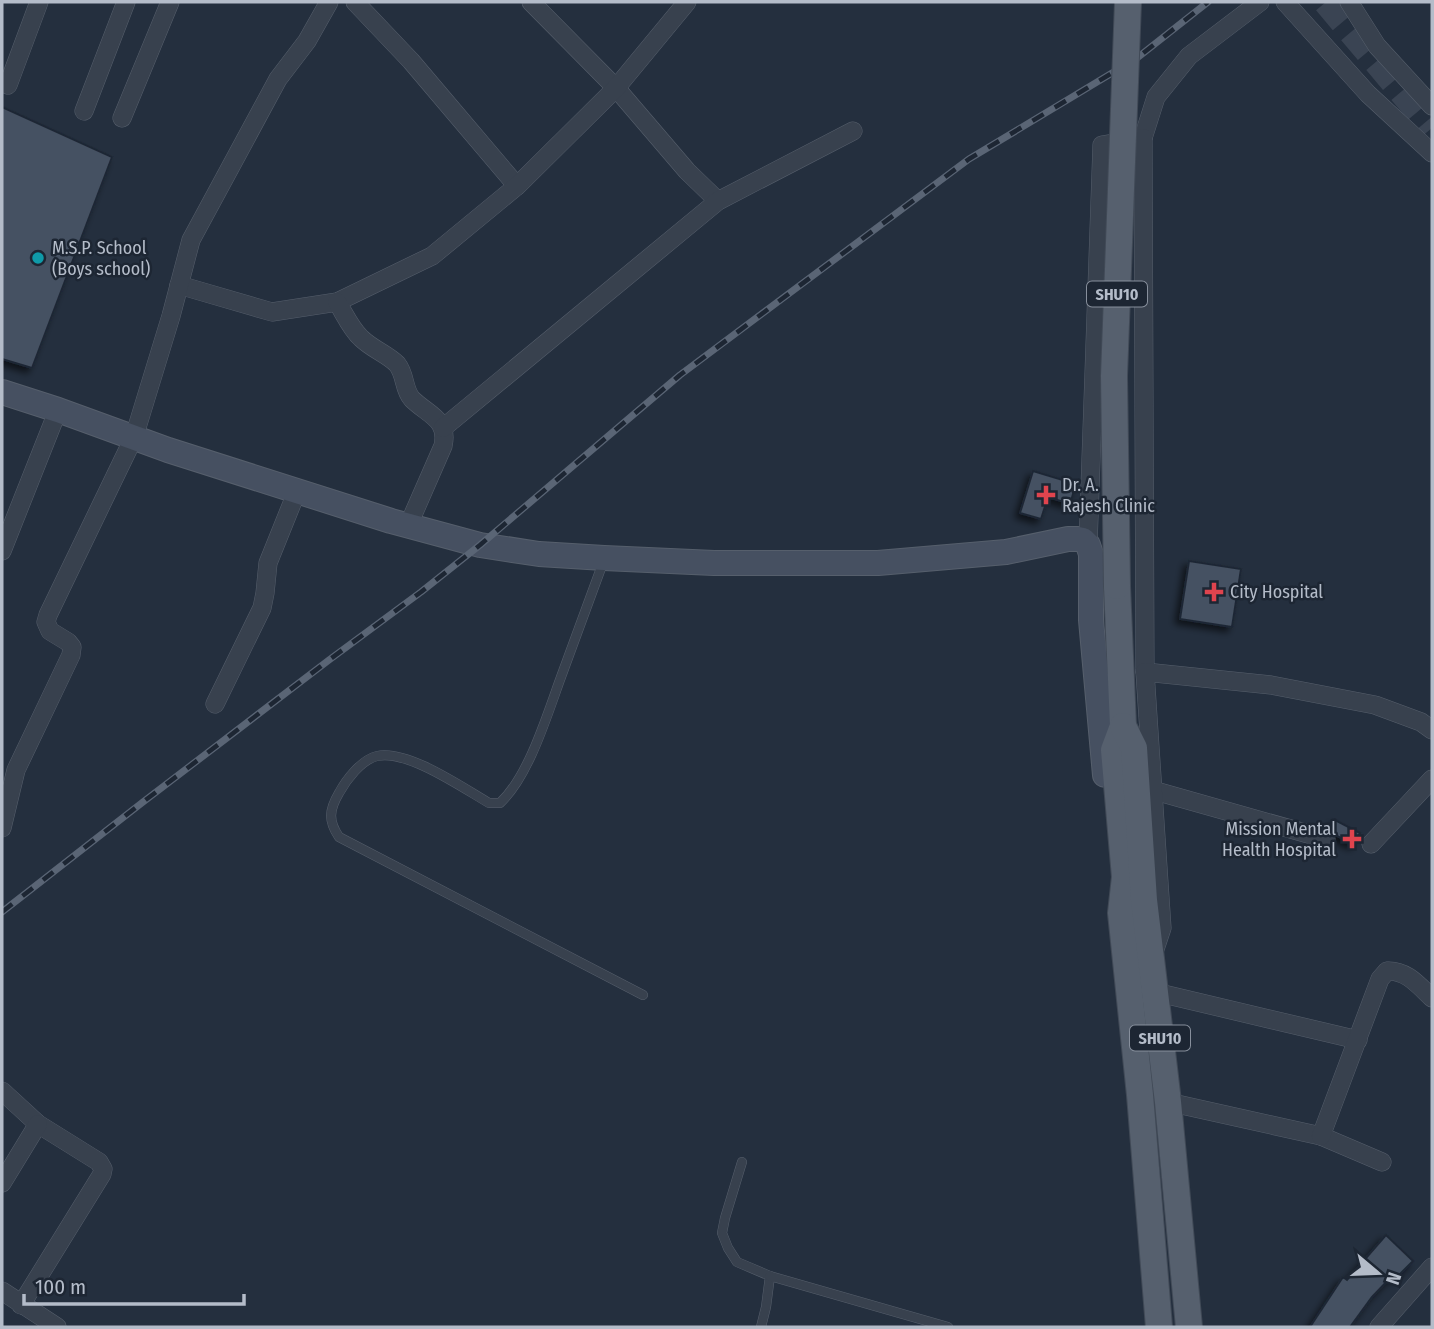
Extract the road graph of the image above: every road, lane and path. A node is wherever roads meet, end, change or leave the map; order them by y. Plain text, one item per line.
1 (39, 2) edge
2 (126, 2) edge
3 (170, 2) edge
4 (329, 2) edge
5 (355, 2) edge
6 (531, 2) edge
7 (1128, 2) edge
8 (1259, 2) edge
9 (1285, 2) edge
10 (1349, 2) edge
11 (677, 5) edge
12 (8, 85) dead end
13 (616, 88) junction
14 (1432, 106) edge
15 (84, 111) dead end
16 (122, 118) dead end
17 (853, 131) dead end
18 (1143, 138) junction
19 (1432, 153) edge
20 (517, 186) junction
21 (718, 201) junction
22 (179, 285) junction
23 (337, 302) junction
24 (1144, 383) junction
25 (1093, 387) junction
26 (2, 392) edge
27 (58, 410) junction
28 (443, 428) junction
29 (134, 437) junction
30 (297, 491) junction
31 (408, 526) junction
32 (1088, 545) junction
33 (2, 551) edge
34 (604, 558) junction
35 (1145, 672) junction
36 (215, 704) dead end
37 (1123, 726) junction
38 (1432, 730) edge
39 (1432, 779) edge
40 (1152, 790) junction
41 (2, 828) edge
42 (1326, 839) dead end
43 (1371, 844) dead end
44 (1125, 877) junction
45 (1151, 961) junction
46 (1155, 992) junction
47 (643, 995) dead end
48 (1432, 998) edge
49 (1358, 1040) junction
50 (2, 1091) edge
51 (1168, 1102) junction
52 (38, 1124) junction
53 (1321, 1136) junction
54 (742, 1162) dead end
55 (1382, 1163) dead end
56 (2, 1183) edge
57 (1432, 1267) edge
58 (770, 1276) junction
59 (2, 1292) edge
60 (21, 1305) junction
61 (57, 1327) edge
62 (761, 1327) edge
63 (948, 1327) edge
64 (1159, 1327) edge
65 (1189, 1327) edge
66 (1379, 1327) edge

1 - 12 street
2 - 15 street
3 - 16 street
4 - 22 street
5 - 20 street
6 - 13 street
7 - 37 main road, SHU10, bridge
8 - 18 street
9 - 19 street
10 - 14 street
11 - 13 street
13 - 20 street
13 - 21 street
17 - 21 street
18 - 24 street
18 - 25 street
20 - 23 street
21 - 28 street
22 - 23 street
22 - 29 street
23 - 28 street
24 - 25 street
24 - 35 street
25 - 32 street
26 - 27 street
27 - 29 street
27 - 33 street
28 - 31 street
29 - 30 street
29 - 41 street
30 - 31 street
30 - 36 street
31 - 34 street
32 - 34 street
32 - 44 street
34 - 47 lane
35 - 38 street
35 - 40 street
37 - 44 main road, SHU10
37 - 45 main road, SHU10
39 - 43 street
40 - 42 street
40 - 45 street
44 - 64 main road, SHU10
45 - 46 main road, SHU10
46 - 49 street
46 - 51 main road, SHU10
48 - 49 street
49 - 53 street
50 - 52 street
51 - 53 street
51 - 65 main road, SHU10
52 - 56 street
52 - 60 street
53 - 55 street
54 - 58 lane
57 - 66 street
58 - 62 lane
58 - 63 lane
59 - 60 street
60 - 61 street

